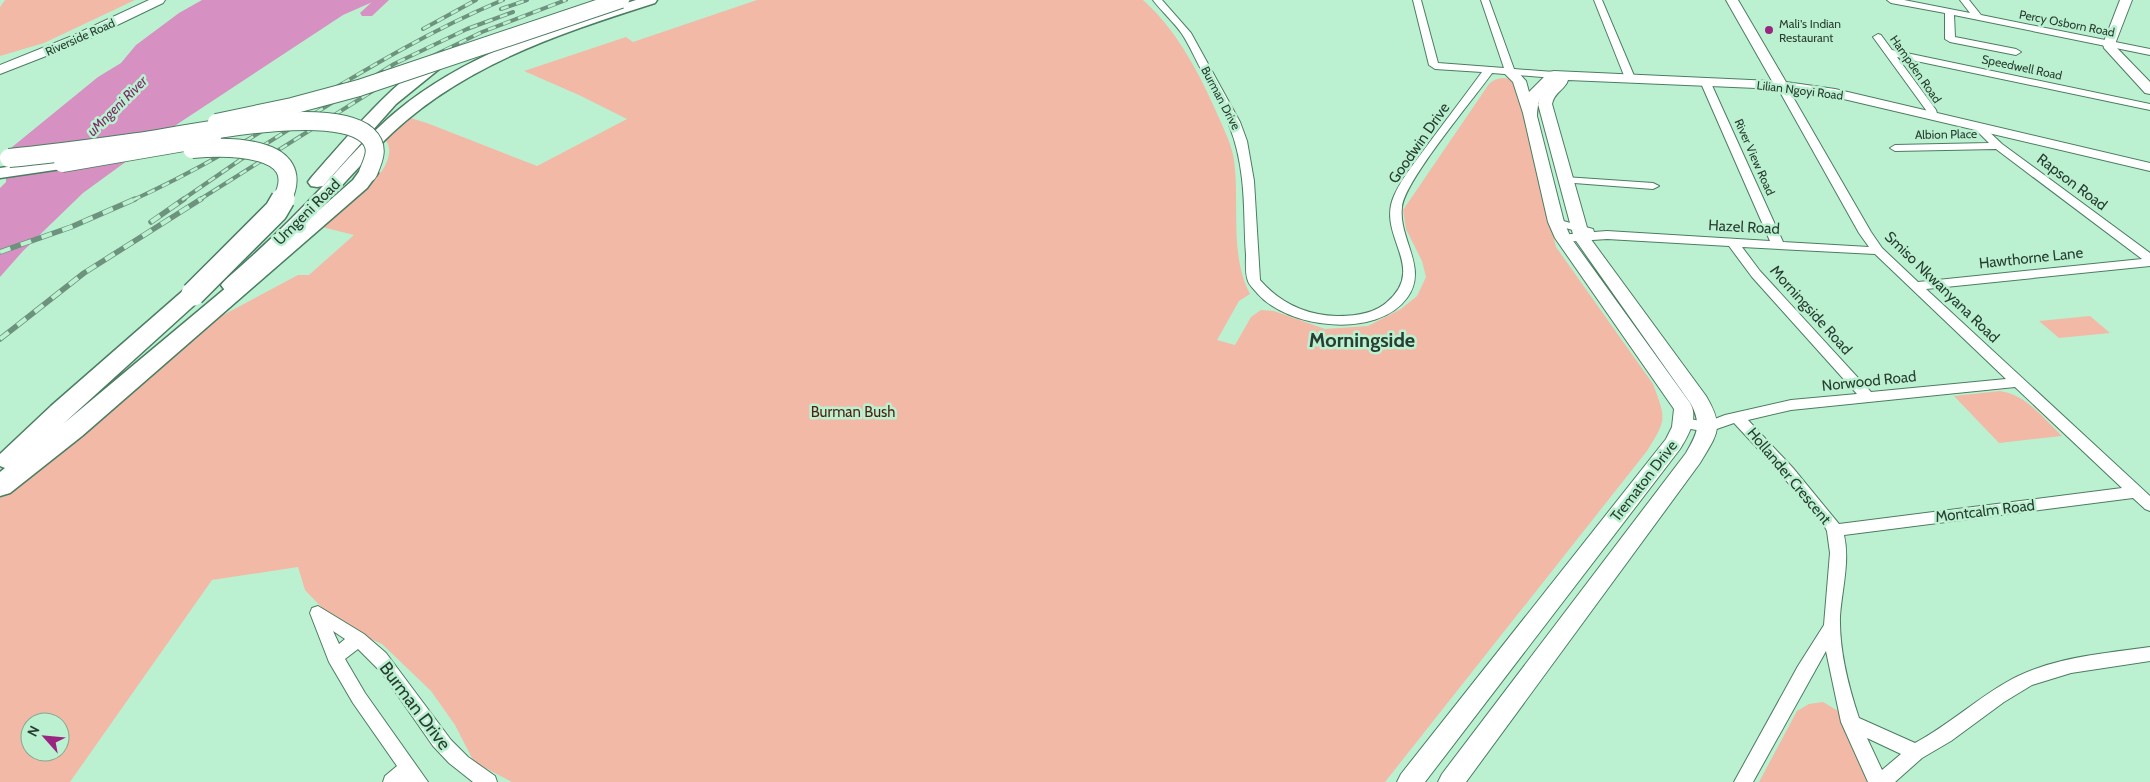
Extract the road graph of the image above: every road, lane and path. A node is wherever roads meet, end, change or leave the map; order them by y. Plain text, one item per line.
1 (158, 0) edge
2 (604, 0) edge
3 (621, 0) edge
4 (636, 0) edge
5 (650, 0) edge
6 (1157, 0) edge
7 (1417, 0) edge
8 (1485, 0) edge
9 (1598, 0) edge
10 (1732, 0) edge
11 (1891, 0) edge
12 (1964, 0) edge
13 (2126, 0) edge
14 (1949, 12) junction
15 (1978, 17) junction
16 (1878, 37) dead end
17 (2109, 44) junction
18 (1889, 52) junction
19 (2016, 52) dead end
20 (2150, 52) edge
21 (0, 70) edge
22 (471, 70) junction
23 (1489, 70) junction
24 (424, 72) junction
25 (1510, 72) junction
26 (1562, 75) junction
27 (1630, 78) junction
28 (2145, 80) edge
29 (1705, 82) junction
30 (1781, 85) junction
31 (2150, 90) edge
32 (2150, 107) edge
33 (1536, 113) junction
34 (1933, 117) junction
35 (1978, 127) junction
36 (1998, 146) junction
37 (1895, 148) dead end
38 (1550, 158) junction
39 (3, 163) edge
40 (62, 164) junction
41 (2150, 166) edge
42 (1565, 180) junction
43 (1653, 186) dead end
44 (1570, 232) junction
45 (1732, 242) junction
46 (1778, 245) junction
47 (1878, 251) junction
48 (2150, 261) edge
49 (1916, 286) junction
50 (1265, 295) joint
51 (1629, 318) junction
52 (2018, 382) junction
53 (1868, 397) junction
54 (1684, 416) junction
55 (1719, 419) junction
56 (9, 470) edge
57 (1637, 490) junction
58 (2136, 492) junction
59 (1660, 502) junction
60 (2150, 505) edge
61 (1834, 530) junction
62 (1572, 574) junction
63 (1595, 588) junction
64 (1832, 626) junction
65 (358, 639) junction
66 (1519, 641) junction
67 (2150, 654) edge
68 (335, 657) junction
69 (1543, 658) junction
70 (1850, 722) junction
71 (1443, 740) junction
72 (1916, 752) junction
73 (1468, 758) junction
74 (414, 775) edge
75 (392, 782) edge
76 (488, 782) edge
77 (1410, 782) edge
78 (1451, 782) edge
79 (1743, 782) edge
80 (1878, 782) edge
81 (1882, 782) edge

1 - 21 street, Riverside Road
2 - 24 main road, Umgeni Road
3 - 39 main road, bridge
4 - 40 main road, bridge
5 - 22 main road, Umgeni Road
6 - 50 street, Burman Drive
7 - 23 street, Lilian Ngoyi Road
8 - 25 street
9 - 27 street
10 - 30 street, Smiso Nkwanyana Road
11 - 14 street, Percy Osborn Road
12 - 15 street
13 - 17 street
14 - 15 street, Percy Osborn Road
14 - 19 street
15 - 17 street, Percy Osborn Road
16 - 18 street, Hampden Road
17 - 20 street, Percy Osborn Road
17 - 28 street
18 - 32 street, Speedwell Road
18 - 34 street, Hampden Road
22 - 24 main road
22 - 56 main road, Umgeni Road
23 - 25 street, Lilian Ngoyi Road
23 - 50 street, Goodwin Drive
24 - 56 main road, Umgeni Road
25 - 26 street, Lilian Ngoyi Road
25 - 33 street
26 - 27 street, Lilian Ngoyi Road
26 - 33 street
27 - 29 street, Lilian Ngoyi Road
28 - 31 street
29 - 30 street, Lilian Ngoyi Road
29 - 46 street, River View Road
30 - 34 street, Lilian Ngoyi Road
30 - 47 street, Smiso Nkwanyana Road
33 - 38 street
34 - 35 street, Lilian Ngoyi Road
35 - 36 street, Rapson Road
35 - 41 street, Lilian Ngoyi Road
36 - 37 street, Albion Place
36 - 48 street, Rapson Road
38 - 42 street
38 - 44 street
39 - 40 main road
39 - 56 highway, bridge
40 - 56 highway, bridge
42 - 43 street
42 - 44 street
44 - 45 street, Hazel Road
44 - 51 street
45 - 46 street, Hazel Road
45 - 53 street, Morningside Road
46 - 47 street, Hazel Road
47 - 49 street, Smiso Nkwanyana Road
48 - 49 street, Hawthorne Lane
49 - 52 street, Smiso Nkwanyana Road
51 - 54 street
51 - 55 street
52 - 53 street, Norwood Road
52 - 58 street, Smiso Nkwanyana Road
53 - 55 street, Norwood Road
54 - 55 street, Norwood Road
54 - 57 street, Trematon Drive
55 - 59 street, Trematon Drive
55 - 61 street, Hollander Crescent
57 - 59 street
57 - 62 street, Trematon Drive
58 - 60 street, Smiso Nkwanyana Road
58 - 61 street, Montcalm Road
59 - 63 street, Trematon Drive
61 - 64 street, Hollander Crescent
62 - 63 street
62 - 66 street, Trematon Drive
63 - 69 street, Trematon Drive
64 - 70 street, Hollander Crescent
64 - 79 street, Hollander Crescent
65 - 68 street
65 - 68 street, Burman Drive
65 - 76 street, Burman Drive
66 - 69 street
66 - 71 street, Trematon Drive
67 - 72 street
68 - 74 street
69 - 73 street, Trematon Drive
70 - 72 street
70 - 80 street, Hollander Crescent
71 - 73 street
71 - 77 street, Trematon Drive
72 - 81 street
73 - 78 street, Trematon Drive
74 - 75 street

